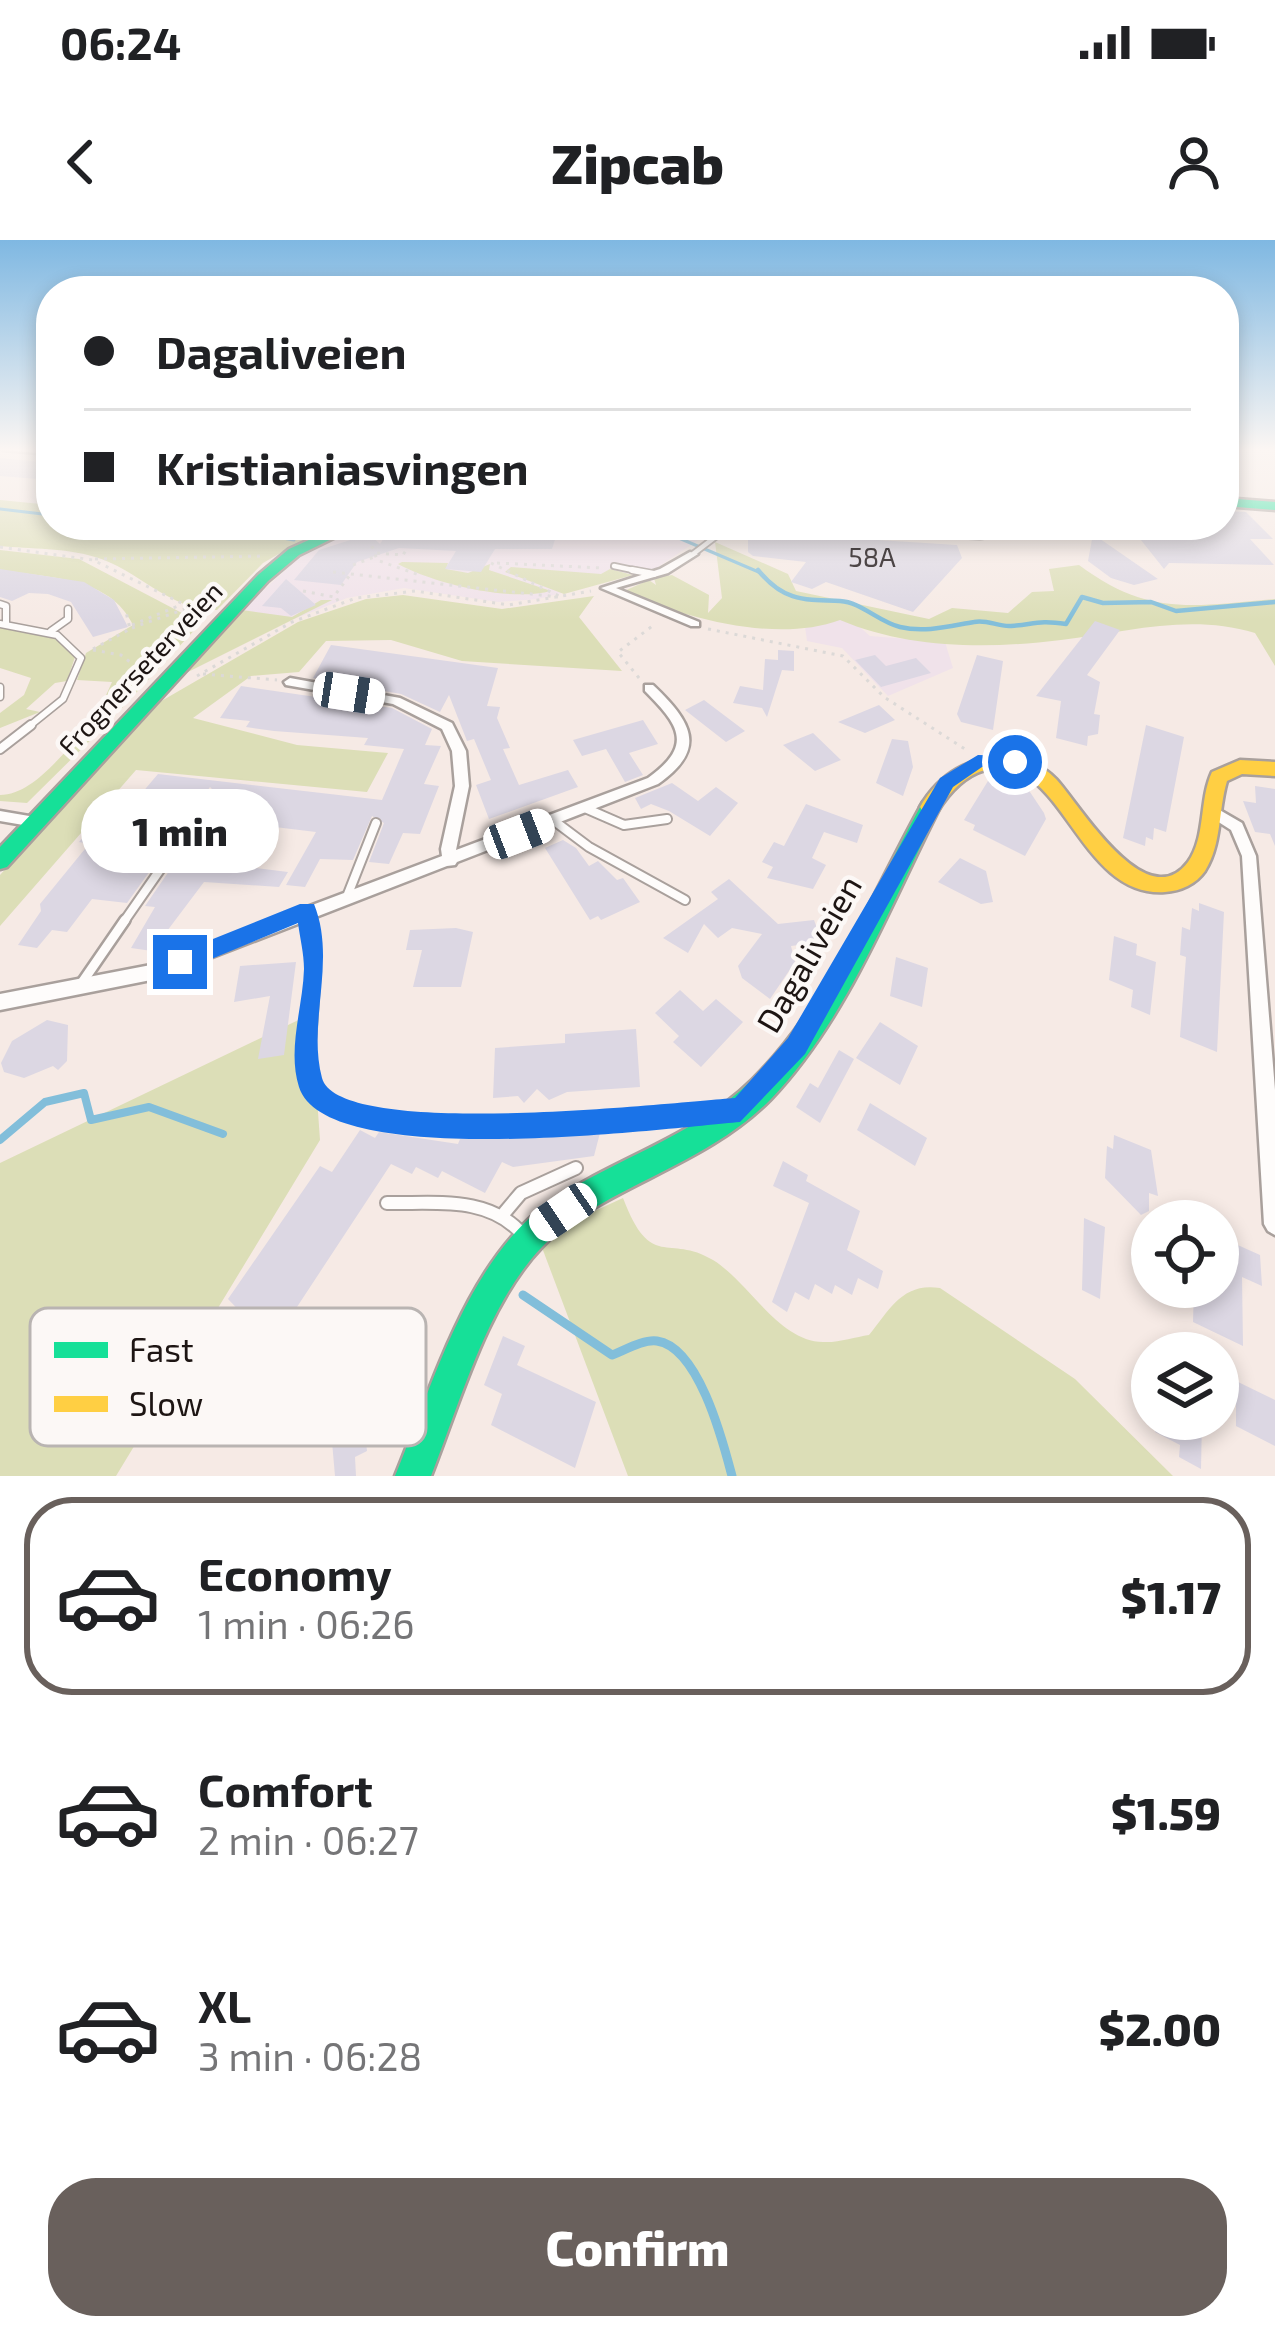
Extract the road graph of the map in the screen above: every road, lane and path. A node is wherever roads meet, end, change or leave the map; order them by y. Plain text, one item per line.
1 (317, 540) edge
2 (712, 540) edge
3 (372, 546) dead end
4 (0, 547) edge
5 (409, 547) dead end
6 (694, 554) joint
7 (375, 555) junction
8 (276, 556) dead end
9 (94, 560) junction
10 (353, 565) dead end
11 (614, 566) joint
12 (332, 572) dead end
13 (352, 572) junction
14 (387, 574) junction
15 (656, 574) junction
16 (429, 578) junction
17 (606, 588) junction
18 (304, 591) dead end
19 (391, 592) junction
20 (560, 598) junction
21 (337, 601) junction
22 (0, 604) edge
23 (179, 608) junction
24 (68, 609) dead end
25 (194, 611) junction
26 (126, 612) dead end
27 (668, 614) junction
28 (214, 617) dead end
29 (695, 624) joint
30 (3, 625) edge
31 (131, 627) junction
32 (50, 632) junction
33 (91, 650) junction
34 (80, 653) junction
35 (201, 674) junction
36 (155, 677) dead end
37 (188, 681) dead end
38 (290, 682) joint
39 (0, 687) edge
40 (649, 688) joint
41 (0, 697) edge
42 (122, 713) dead end
43 (98, 716) dead end
44 (0, 749) edge
45 (978, 761) junction
46 (1275, 770) edge
47 (212, 795) dead end
48 (585, 808) junction
49 (1211, 810) junction
50 (0, 816) edge
51 (667, 819) dead end
52 (554, 820) junction
53 (35, 822) junction
54 (376, 823) dead end
55 (0, 860) edge
56 (451, 861) junction
57 (348, 894) junction
58 (685, 900) dead end
59 (307, 910) junction
60 (77, 990) junction
61 (0, 1002) edge
62 (740, 1110) junction
63 (576, 1168) dead end
64 (387, 1203) dead end
65 (505, 1212) junction
66 (1275, 1224) edge
67 (525, 1239) junction
68 (426, 1445) edge
69 (426, 1446) edge
70 (413, 1476) edge

1 - 53 street, Frognerseterveien
2 - 6 lane
3 - 7 path
4 - 9 path
5 - 7 path
6 - 15 street
7 - 10 path
7 - 16 path
8 - 9 path
9 - 23 path
11 - 15 lane
11 - 20 path
12 - 13 path
13 - 14 path
13 - 21 path
14 - 16 path
14 - 19 path
15 - 17 street
16 - 20 path
17 - 20 path, Frognerseterveien
17 - 27 street
18 - 21 path
19 - 20 path, Frognerseterveien
19 - 21 path, Frognerseterveien
21 - 35 path, Frognerseterveien
22 - 30 lane
23 - 25 path
23 - 25 path
23 - 31 path
24 - 32 lane
25 - 28 path
26 - 31 path
27 - 29 street
27 - 40 path
29 - 45 path
30 - 32 lane
31 - 33 path
32 - 34 lane
33 - 34 path
33 - 36 path
34 - 44 lane
35 - 37 path, Frognerseterveien
35 - 38 path
38 - 56 street
39 - 41 lane
40 - 48 street
42 - 43 path
45 - 49 street
45 - 62 street, Dagaliveien
46 - 49 street
47 - 60 lane
48 - 51 lane
48 - 52 street
49 - 66 street
50 - 53 street
52 - 56 street
52 - 58 lane
53 - 55 street, Frognerseterveien
54 - 57 lane
56 - 57 street
57 - 59 street
59 - 60 street
59 - 62 lane
60 - 61 street
62 - 67 street, Dagaliveien
63 - 65 lane
64 - 65 lane
65 - 67 lane
67 - 68 street, Dagaliveien
69 - 70 street, Dagaliveien

